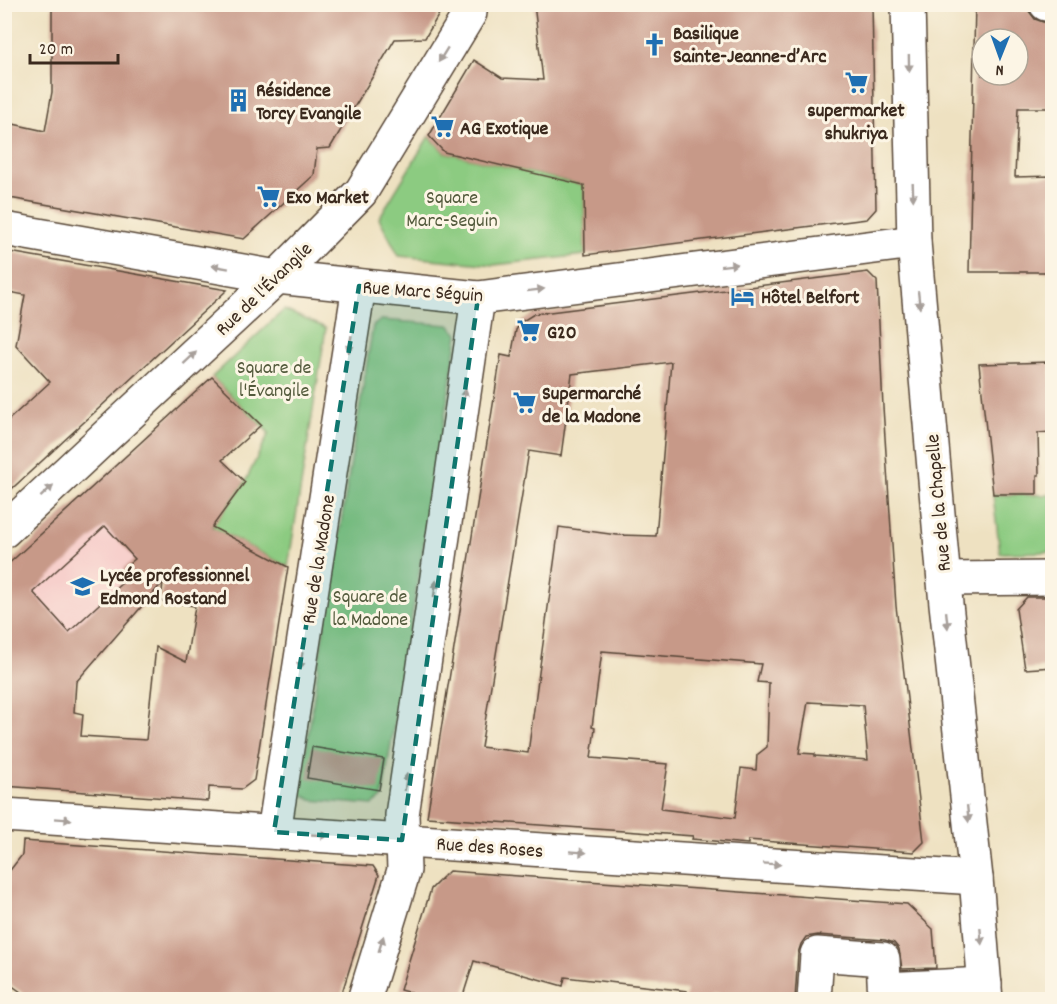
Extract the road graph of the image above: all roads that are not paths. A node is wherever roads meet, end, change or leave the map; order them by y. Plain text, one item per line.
1 (470, 4) edge
2 (908, 4) edge
3 (1047, 4) edge
4 (1053, 5) edge
5 (4, 228) edge
6 (914, 242) junction
7 (277, 276) junction
8 (359, 286) junction
9 (478, 298) junction
10 (4, 531) edge
11 (1053, 578) edge
12 (944, 579) junction
13 (4, 815) edge
14 (274, 832) junction
15 (402, 840) junction
16 (976, 878) junction
17 (986, 992) edge
18 (885, 994) edge
19 (364, 999) edge
20 (814, 999) edge

1 -> 7 street, Rue de l'Évangile
2 -> 6 street, Rue de la Chapelle
3 - 4 street
7 -> 5 street, Rue Marc Séguin
9 -> 6 street, Rue Marc Séguin
6 -> 12 street, Rue de la Chapelle
7 - 8 street, Rue Marc Séguin
10 -> 7 street, Rue de l'Évangile
8 - 9 street, Rue Marc Séguin
8 -> 14 street, Rue de la Madone
15 -> 9 street
11 - 12 street
12 -> 16 street, Rue de la Chapelle
13 -> 14 street, Rue des Roses
14 -> 15 street, Rue des Roses
15 -> 16 street, Rue des Roses
19 -> 15 street
16 -> 17 street, Rue de la Chapelle
17 - 18 street
18 - 20 street

